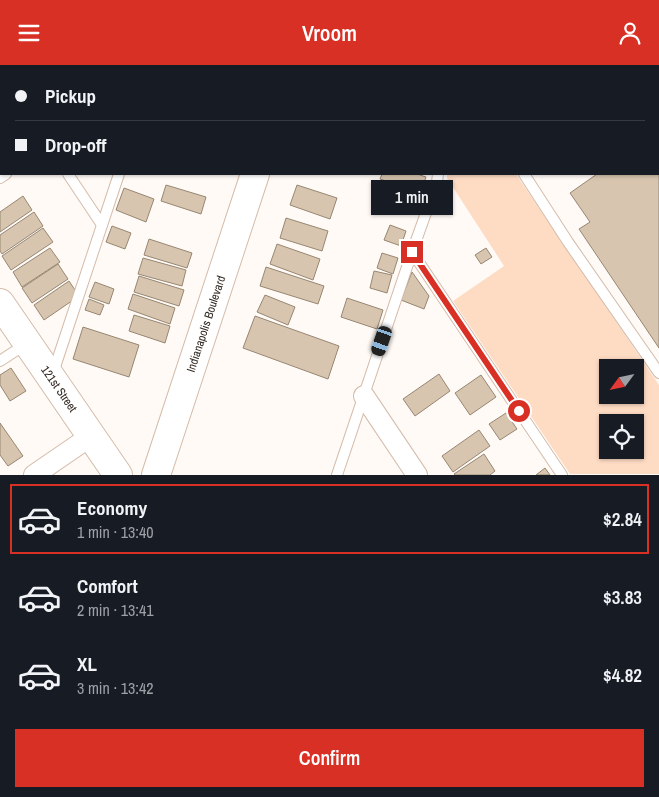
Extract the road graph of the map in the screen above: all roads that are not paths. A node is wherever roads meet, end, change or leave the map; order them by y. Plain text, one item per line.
1 (69, 175) edge
2 (119, 175) edge
3 (255, 175) edge
4 (438, 175) edge
5 (525, 175) edge
6 (102, 225) junction
7 (412, 252) junction
8 (0, 303) edge
9 (28, 343) junction
10 (0, 361) edge
11 (659, 373) edge
12 (52, 379) junction
13 (364, 396) junction
14 (91, 436) junction
15 (34, 475) edge
16 (118, 475) edge
17 (156, 475) edge
18 (338, 475) edge
19 (417, 475) edge
20 (562, 475) edge

1 - 6 lane
2 - 6 lane
3 - 17 main road, Indianapolis Boulevard
4 - 7 lane
5 - 11 lane
6 - 12 lane
7 - 13 lane
7 - 20 lane
8 - 9 main road, 121st Street
9 - 10 lane
9 - 12 main road, 121st Street
12 - 14 main road, 121st Street
13 - 18 lane
13 - 19 street
14 - 15 street
14 - 16 main road, 121st Street

